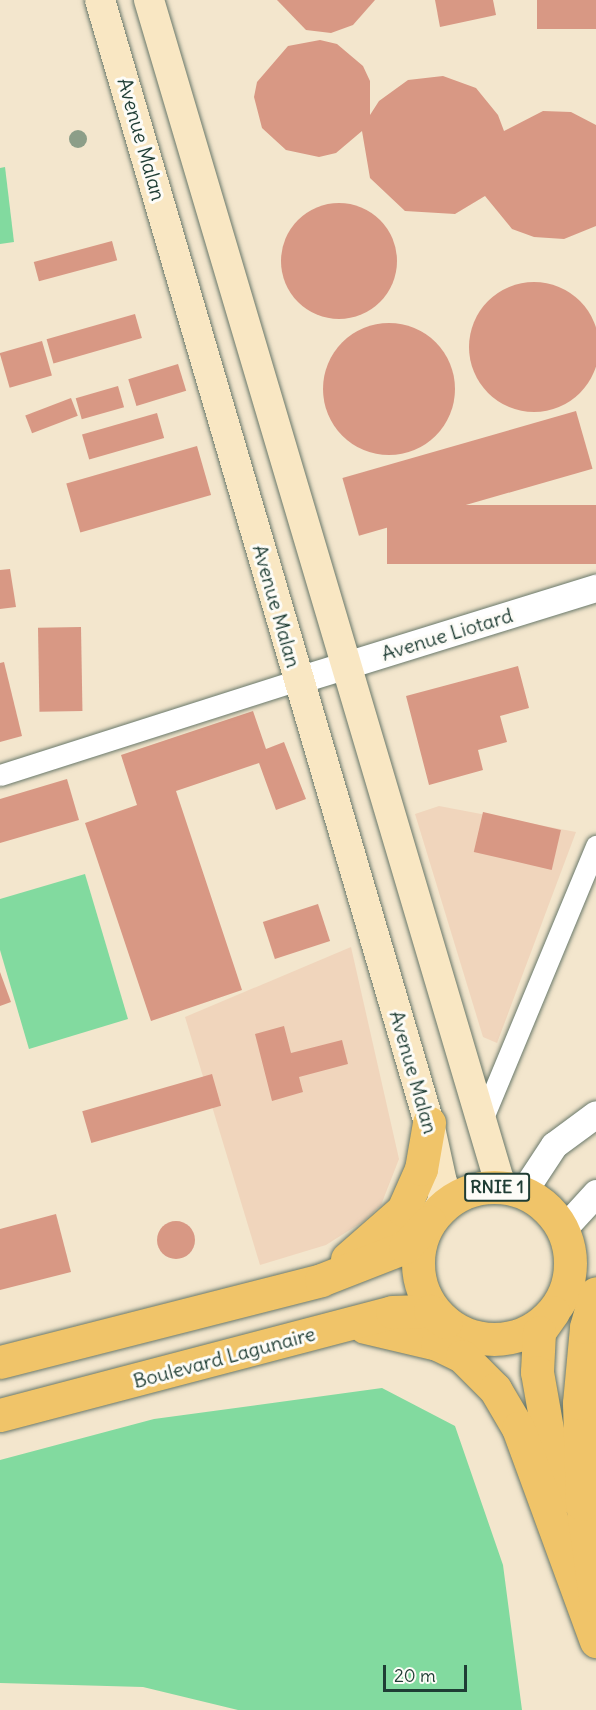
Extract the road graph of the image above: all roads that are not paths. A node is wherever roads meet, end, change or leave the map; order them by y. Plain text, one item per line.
1 (100, 0) edge
2 (149, 0) edge
3 (229, 260) junction
4 (181, 271) junction
5 (596, 588) edge
6 (349, 665) junction
7 (298, 680) junction
8 (0, 775) edge
9 (596, 846) edge
10 (404, 860) junction
11 (357, 874) junction
12 (596, 1114) edge
13 (482, 1120) junction
14 (429, 1123) junction
15 (512, 1189) junction
16 (596, 1193) edge
17 (435, 1215) junction
18 (563, 1229) junction
19 (321, 1280) junction
20 (596, 1293) edge
21 (556, 1308) junction
22 (336, 1328) junction
23 (457, 1328) junction
24 (0, 1362) edge
25 (0, 1415) edge
26 (560, 1502) junction
27 (596, 1604) edge
28 (596, 1635) edge
29 (596, 1641) edge

1 - 4 main road, Avenue Malan
2 - 3 main road
3 - 4 main road
3 - 6 main road
4 - 7 main road, Avenue Malan
5 - 6 street, Avenue Liotard
6 - 7 street, Avenue Liotard
6 - 10 main road
7 - 8 street
7 - 11 main road, Avenue Malan
9 - 13 street
10 - 11 main road
10 - 13 main road
11 - 14 main road, Avenue Malan
12 - 15 street
13 - 15 main road
14 - 17 main road, Avenue Malan
14 - 19 highway
15 - 17 highway, RNIE 1
15 - 18 highway, RNIE 1
16 - 18 street
17 - 19 highway, RNIE 1
17 - 23 highway, RNIE 1
18 - 21 highway, RNIE 1
19 - 24 highway, RNIE 1
20 - 27 highway
21 - 23 highway, RNIE 1
21 - 26 highway, RNIE 1
22 - 23 highway, Boulevard Lagunaire / RNIE 1
22 - 25 highway, Boulevard Lagunaire / RNIE 1
22 - 29 highway
23 - 26 highway, RNIE 1
26 - 28 highway, RNIE 1

